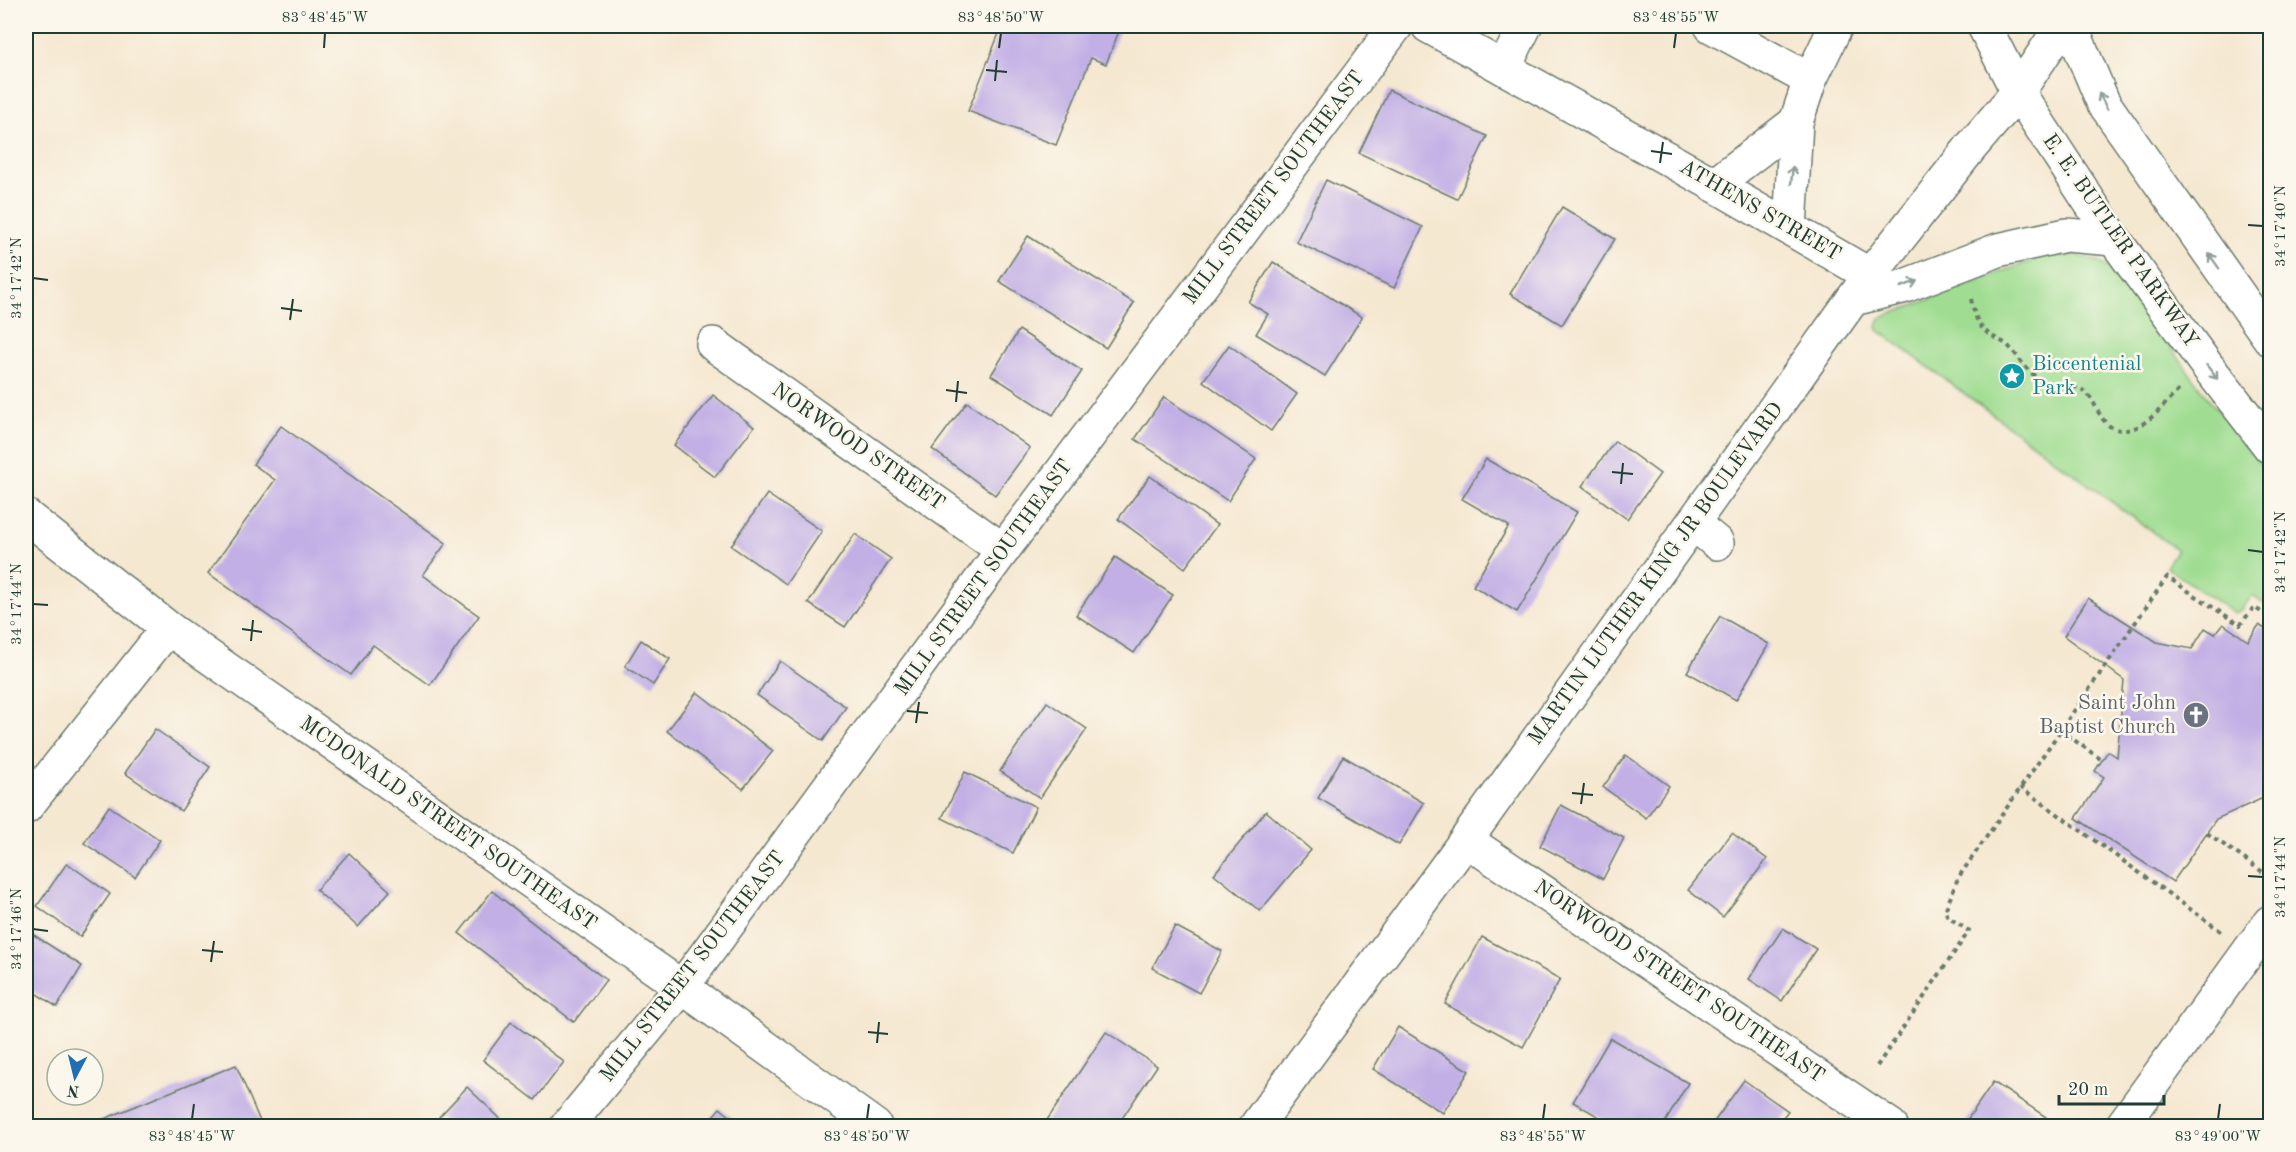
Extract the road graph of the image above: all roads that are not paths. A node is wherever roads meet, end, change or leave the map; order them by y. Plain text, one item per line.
1 (1396, 26) edge
2 (1428, 26) edge
3 (1525, 26) edge
4 (1712, 26) edge
5 (1836, 26) edge
6 (1984, 26) edge
7 (2062, 26) edge
8 (2071, 26) edge
9 (1504, 68) junction
10 (1810, 80) junction
11 (2018, 92) junction
12 (1796, 122) junction
13 (1714, 185) junction
14 (1790, 228) junction
15 (2114, 240) junction
16 (1861, 287) junction
17 (2271, 339) edge
18 (713, 344) dead end
19 (2271, 447) edge
20 (26, 516) edge
21 (1004, 550) junction
22 (168, 628) junction
23 (26, 807) edge
24 (1466, 840) junction
25 (2271, 922) edge
26 (682, 987) junction
27 (567, 1126) edge
28 (875, 1126) edge
29 (1256, 1126) edge
30 (1891, 1126) edge
31 (2122, 1126) edge

1 - 21 main road, MILL STREET SOUTHEAST
2 - 9 main road, ATHENS STREET
3 - 9 main road
4 - 10 main road
5 - 10 main road
6 - 11 main road, E. E. BUTLER PARKWAY
7 - 11 main road, MARTIN LUTHER KING JR BOULEVARD
17 -> 8 main road
9 - 13 main road, ATHENS STREET
10 - 12 main road
11 - 15 main road, E. E. BUTLER PARKWAY
11 - 16 main road, MARTIN LUTHER KING JR BOULEVARD
12 - 13 main road
14 -> 12 main road
13 - 14 main road, ATHENS STREET
14 - 16 main road, ATHENS STREET
16 -> 15 main road
15 -> 19 main road, E. E. BUTLER PARKWAY
16 - 24 main road, MARTIN LUTHER KING JR BOULEVARD
18 - 21 main road, NORWOOD STREET
20 - 22 main road, MCDONALD STREET SOUTHEAST
21 - 26 main road, MILL STREET SOUTHEAST
22 - 23 main road
22 - 26 main road, MCDONALD STREET SOUTHEAST
24 - 29 main road, MARTIN LUTHER KING JR BOULEVARD
24 - 30 main road, NORWOOD STREET SOUTHEAST
25 - 31 main road
26 - 27 main road, MILL STREET SOUTHEAST
26 - 28 main road, MCDONALD STREET SOUTHEAST

